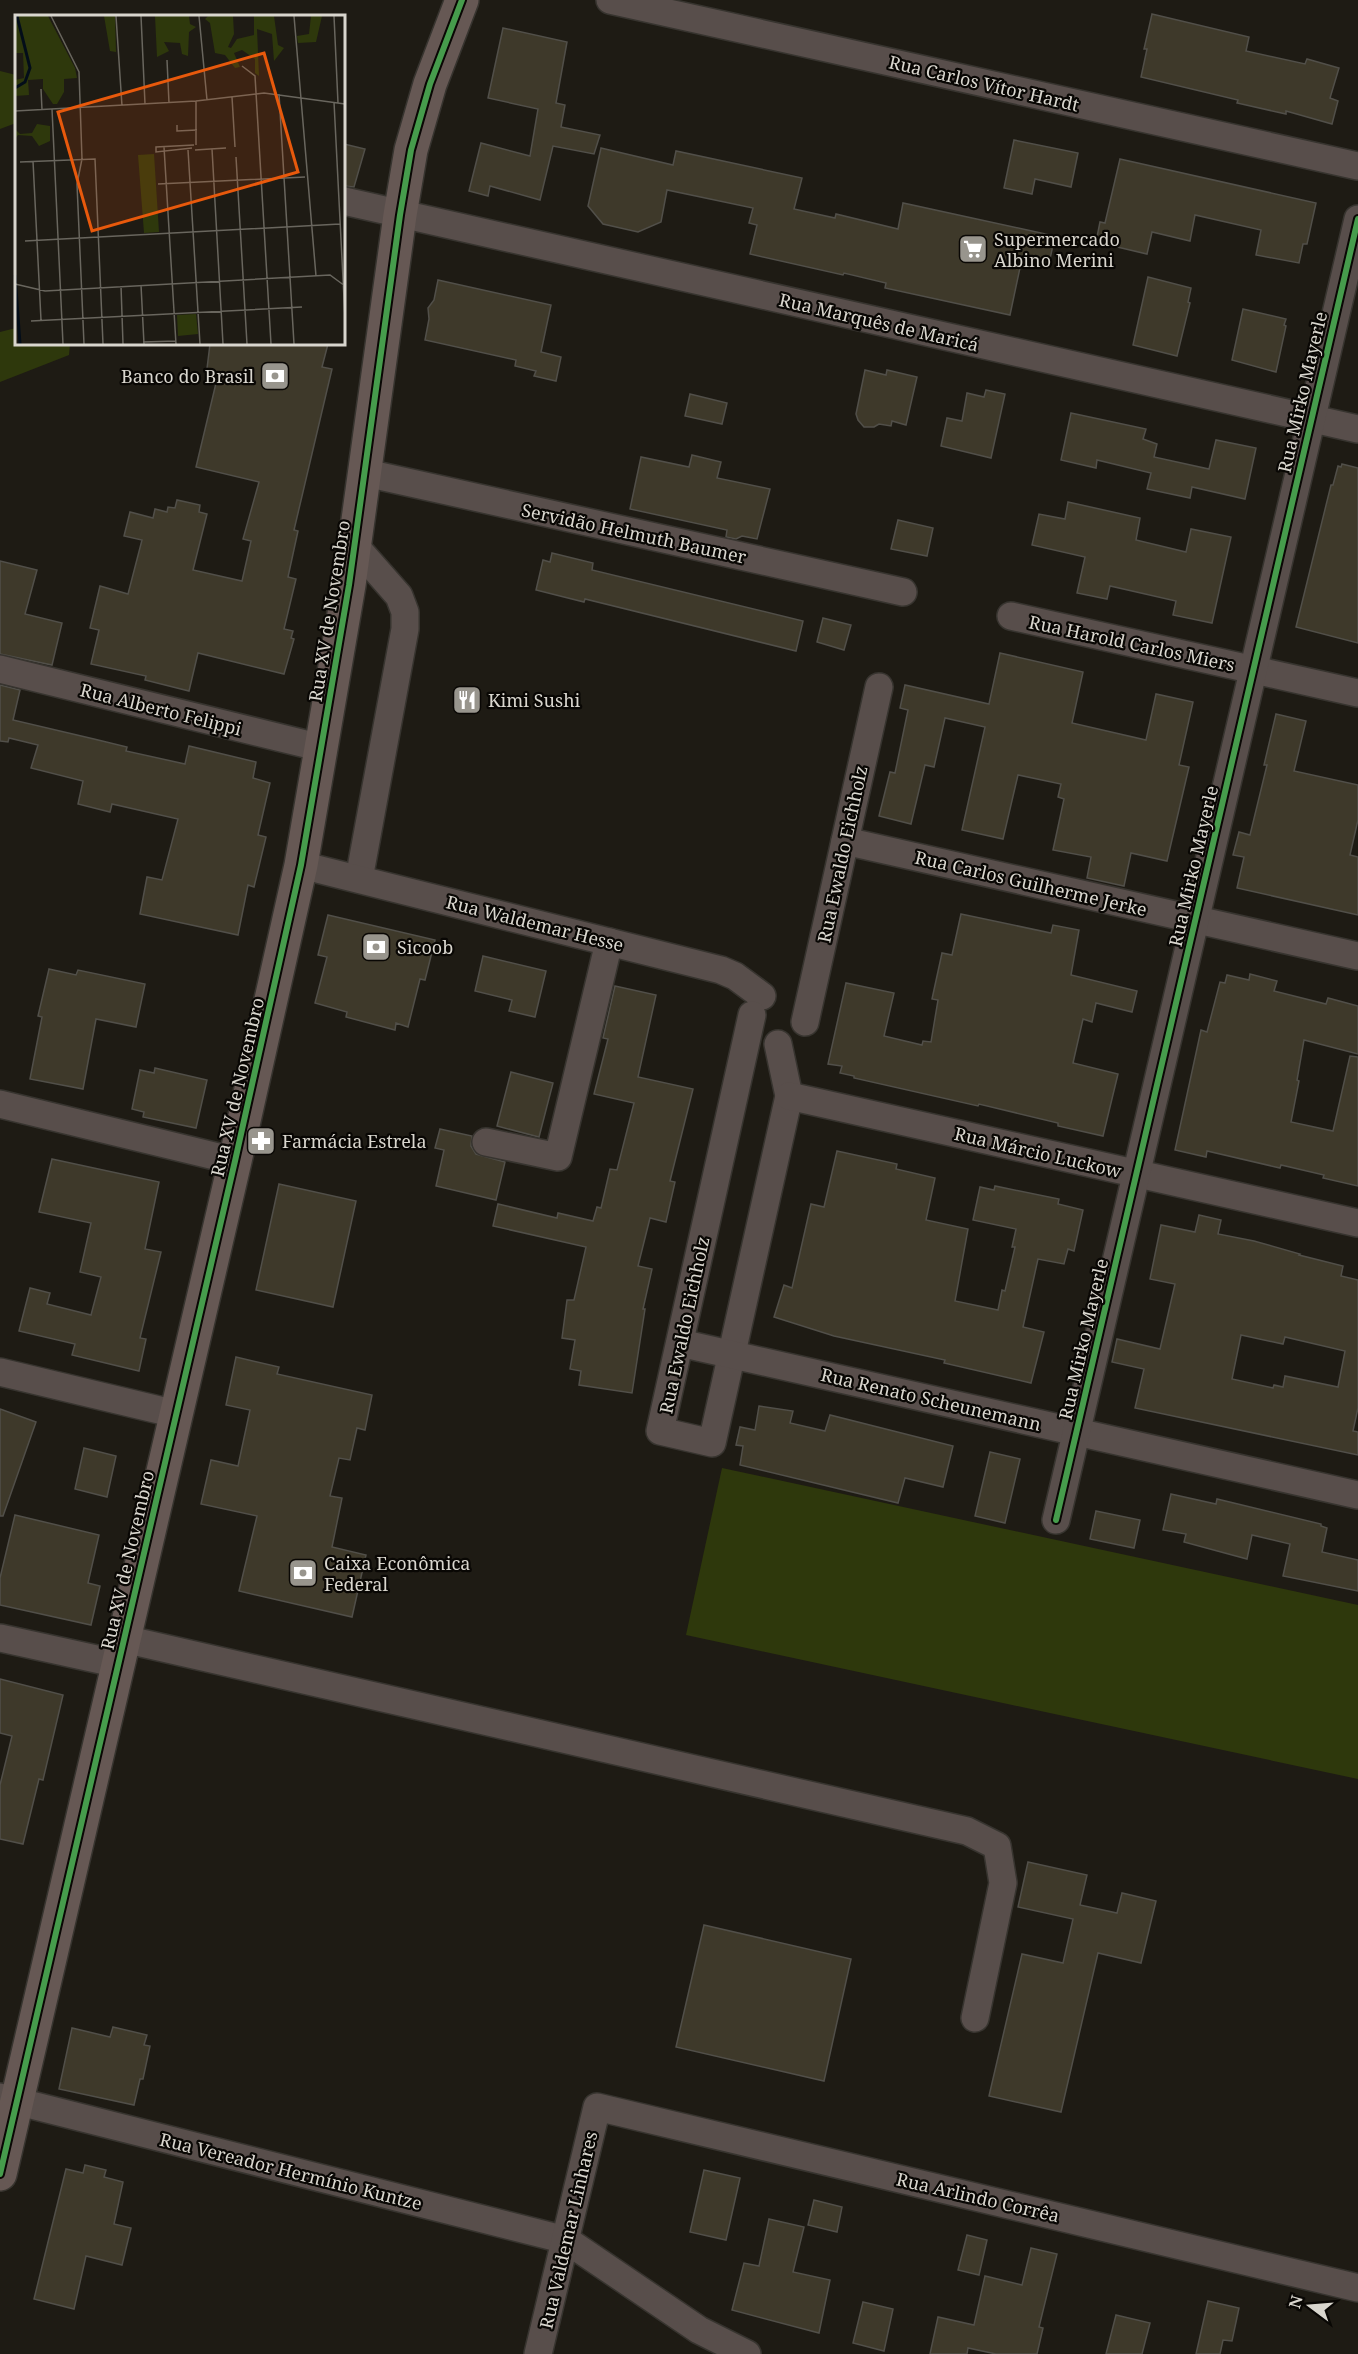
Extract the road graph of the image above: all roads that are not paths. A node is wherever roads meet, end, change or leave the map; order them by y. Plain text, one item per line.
1 (462, 0) edge
2 (610, 0) edge
3 (1358, 166) edge
4 (345, 201) edge
5 (400, 215) junction
6 (1358, 219) edge
7 (1312, 419) junction
8 (1358, 429) edge
9 (366, 473) junction
10 (355, 546) junction
11 (903, 592) dead end
12 (1011, 616) dead end
13 (0, 669) edge
14 (1253, 670) junction
15 (879, 687) dead end
16 (1358, 693) edge
17 (322, 748) junction
18 (845, 841) junction
19 (301, 865) junction
20 (358, 879) junction
21 (1196, 920) junction
22 (609, 942) junction
23 (1358, 956) edge
24 (757, 1006) junction
25 (805, 1022) junction
26 (778, 1044) junction
27 (789, 1096) junction
28 (0, 1104) edge
29 (486, 1142) dead end
30 (236, 1161) junction
31 (1137, 1174) junction
32 (1358, 1223) edge
33 (680, 1343) junction
34 (731, 1355) junction
35 (0, 1372) edge
36 (176, 1414) junction
37 (1077, 1432) junction
38 (1358, 1495) edge
39 (1056, 1520) dead end
40 (0, 1638) edge
41 (121, 1652) junction
42 (975, 2018) dead end
43 (8, 2100) edge
44 (597, 2107) joint
45 (0, 2174) edge
46 (566, 2240) junction
47 (1358, 2288) edge
48 (538, 2354) edge
49 (747, 2354) edge

1 - 5 main road, Rua XV de Novembro
2 - 3 street, Rua Carlos Vítor Hardt
4 - 5 street, Rua Marquês de Maricá
5 - 7 street, Rua Marquês de Maricá
5 - 9 main road, Rua XV de Novembro
6 - 7 street, Rua Mirko Mayerle
7 - 8 street, Rua Marquês de Maricá
7 - 14 street, Rua Mirko Mayerle
9 - 10 main road, Rua XV de Novembro
9 - 11 street, Servidão Helmuth Baumer
10 - 17 main road, Rua XV de Novembro
10 - 20 street
12 - 14 street, Rua Harold Carlos Miers
13 - 17 street, Rua Alberto Felippi
14 - 16 street, Rua Harold Carlos Miers
14 - 21 street, Rua Mirko Mayerle
15 - 18 street, Rua Ewaldo Eichholz
17 - 19 main road, Rua XV de Novembro
18 - 21 street, Rua Carlos Guilherme Jerke
18 - 25 street, Rua Ewaldo Eichholz
19 - 20 street, Rua Waldemar Hesse
19 - 30 main road, Rua XV de Novembro
20 - 22 street, Rua Waldemar Hesse
21 - 23 street, Rua Carlos Guilherme Jerke
21 - 31 street, Rua Mirko Mayerle
22 - 24 street, Rua Waldemar Hesse
22 - 29 street
24 - 25 street
24 - 26 street
24 - 33 street, Rua Ewaldo Eichholz
25 - 26 street
26 - 27 street, Rua Ewaldo Eichholz
27 - 31 street, Rua Márcio Luckow
27 - 34 street, Rua Ewaldo Eichholz
28 - 30 street
30 - 36 main road, Rua XV de Novembro
31 - 32 street, Rua Márcio Luckow
31 - 37 street, Rua Mirko Mayerle
33 - 34 street, Rua Renato Scheunemann
33 - 34 street, Rua Ewaldo Eichholz
34 - 37 street, Rua Renato Scheunemann
35 - 36 street
36 - 41 main road, Rua XV de Novembro
37 - 38 street, Rua Renato Scheunemann
37 - 39 street, Rua Mirko Mayerle
40 - 41 street
41 - 42 street
41 - 43 main road, Rua XV de Novembro
43 - 45 main road, Rua XV de Novembro
43 - 46 street, Rua Vereador Hermínio Kuntze
44 - 46 street, Rua Valdemar Linhares
44 - 47 street, Rua Arlindo Corrêa
46 - 48 street, Rua Valdemar Linhares
46 - 49 street, Rua Vereador Hermínio Kuntze

